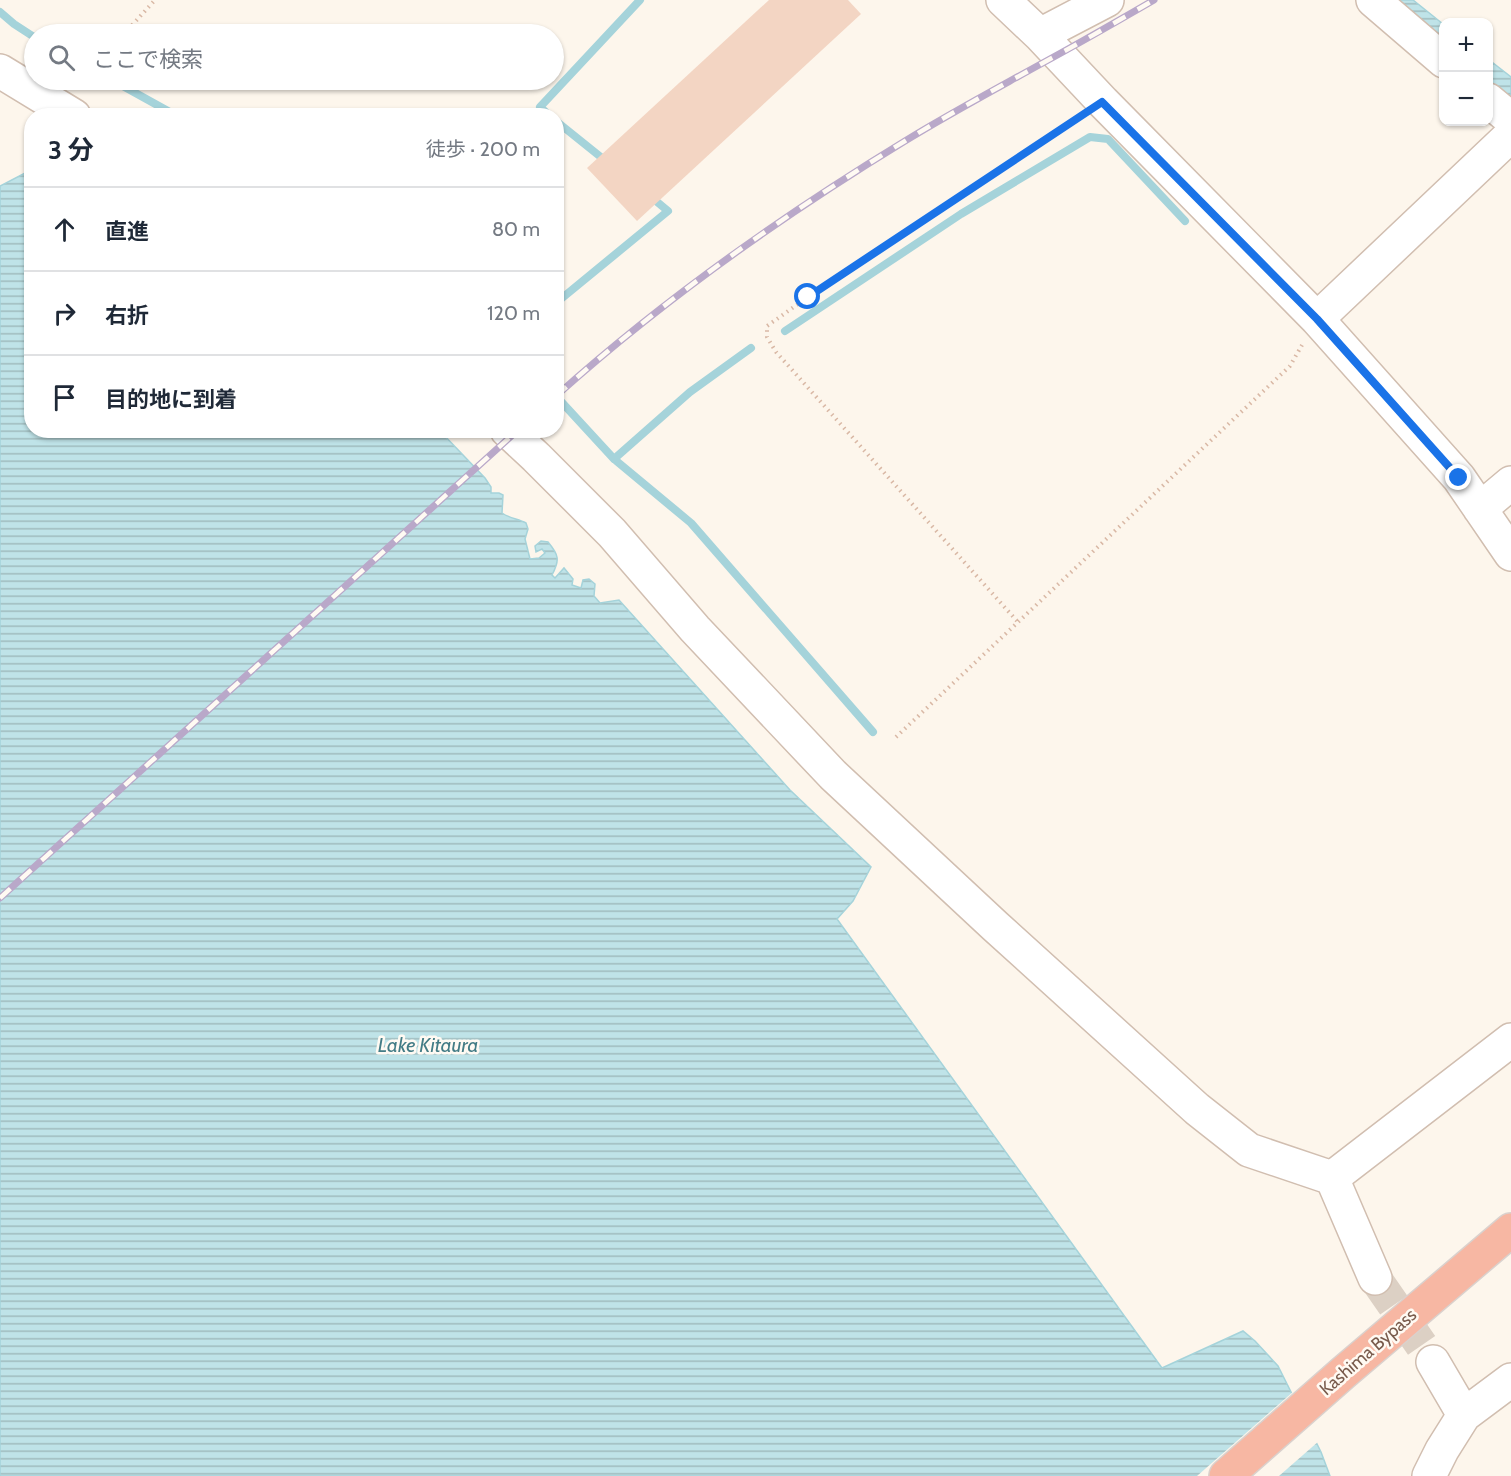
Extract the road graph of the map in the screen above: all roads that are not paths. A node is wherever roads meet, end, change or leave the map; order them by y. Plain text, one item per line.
1 (1003, 0) edge
2 (1107, 0) edge
3 (1373, 0) edge
4 (1040, 35) junction
5 (1439, 58) edge
6 (0, 71) edge
7 (24, 86) edge
8 (31, 90) edge
9 (1493, 104) edge
10 (61, 108) edge
11 (1511, 119) edge
12 (1511, 135) edge
13 (1317, 319) junction
14 (516, 438) edge
15 (1511, 483) edge
16 (1480, 509) junction
17 (1511, 554) edge
18 (1511, 1040) edge
19 (1332, 1178) junction
20 (1511, 1230) edge
21 (1375, 1278) tunnel mouth
22 (1433, 1362) tunnel mouth
23 (1511, 1380) edge
24 (1464, 1415) junction
25 (1226, 1476) edge
26 (1429, 1476) edge

1 - 4 street
2 - 4 street
3 - 5 street
4 - 13 street
6 - 7 street
8 - 10 street
9 - 11 street
12 - 13 street
13 - 16 street
14 - 19 street
15 - 16 street
16 - 17 street
18 - 19 street
19 - 21 street
20 - 25 highway, Kashima Bypass
22 - 24 street
23 - 24 street
24 - 26 street

